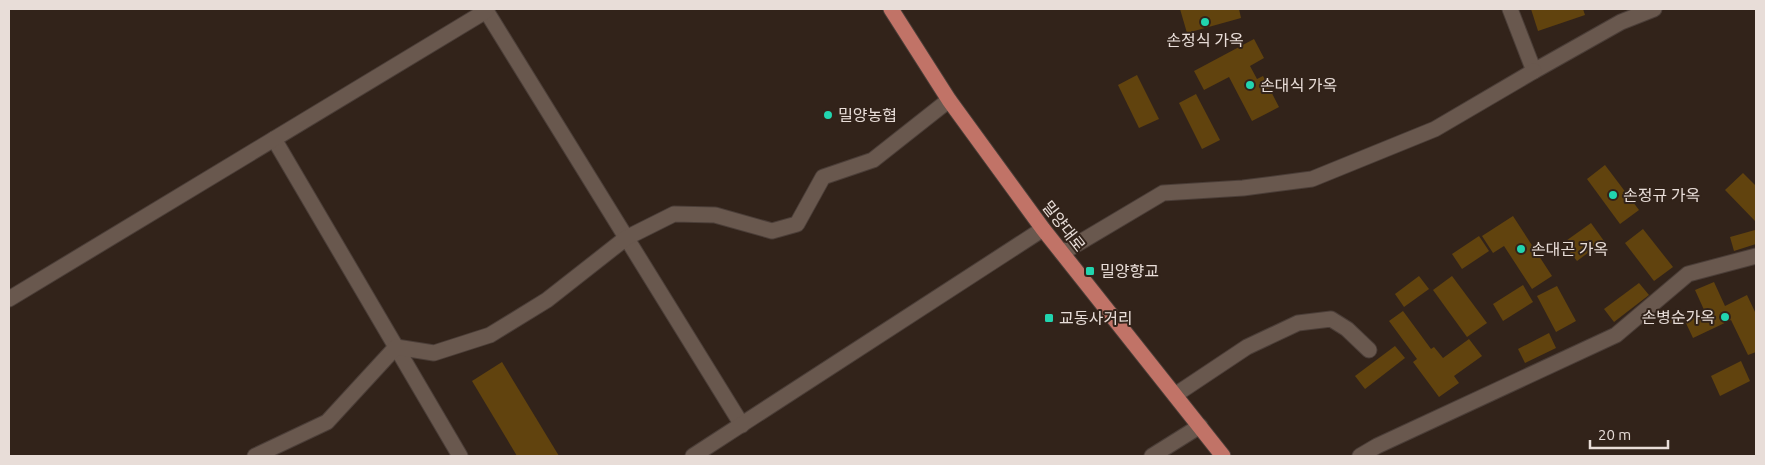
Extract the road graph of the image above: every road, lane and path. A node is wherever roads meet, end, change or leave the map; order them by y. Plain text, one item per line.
1 (891, 9) edge
2 (1510, 9) edge
3 (1654, 9) edge
4 (486, 10) edge
5 (1534, 71) junction
6 (949, 100) junction
7 (274, 139) junction
8 (1044, 229) junction
9 (626, 238) junction
10 (1062, 253) junction
11 (1756, 256) edge
12 (9, 299) edge
13 (396, 347) junction
14 (1369, 350) dead end
15 (1175, 395) junction
16 (742, 425) junction
17 (1200, 426) junction
18 (256, 456) edge
19 (460, 456) edge
20 (693, 456) edge
21 (1152, 456) edge
22 (1223, 456) edge
23 (1360, 456) edge

1 - 6 main road, 밀양대로
2 - 5 street
3 - 5 street
4 - 7 street
4 - 9 street
5 - 10 street
6 - 8 main road, 밀양대로
6 - 9 street
7 - 12 street
7 - 13 street
8 - 10 main road, 밀양대로
8 - 16 street
9 - 13 street
9 - 16 street
10 - 15 main road, 밀양대로
11 - 23 street
13 - 18 street
13 - 19 street
14 - 15 street
15 - 17 main road, 밀양대로
16 - 20 street
17 - 21 street
17 - 22 main road, 밀양대로

